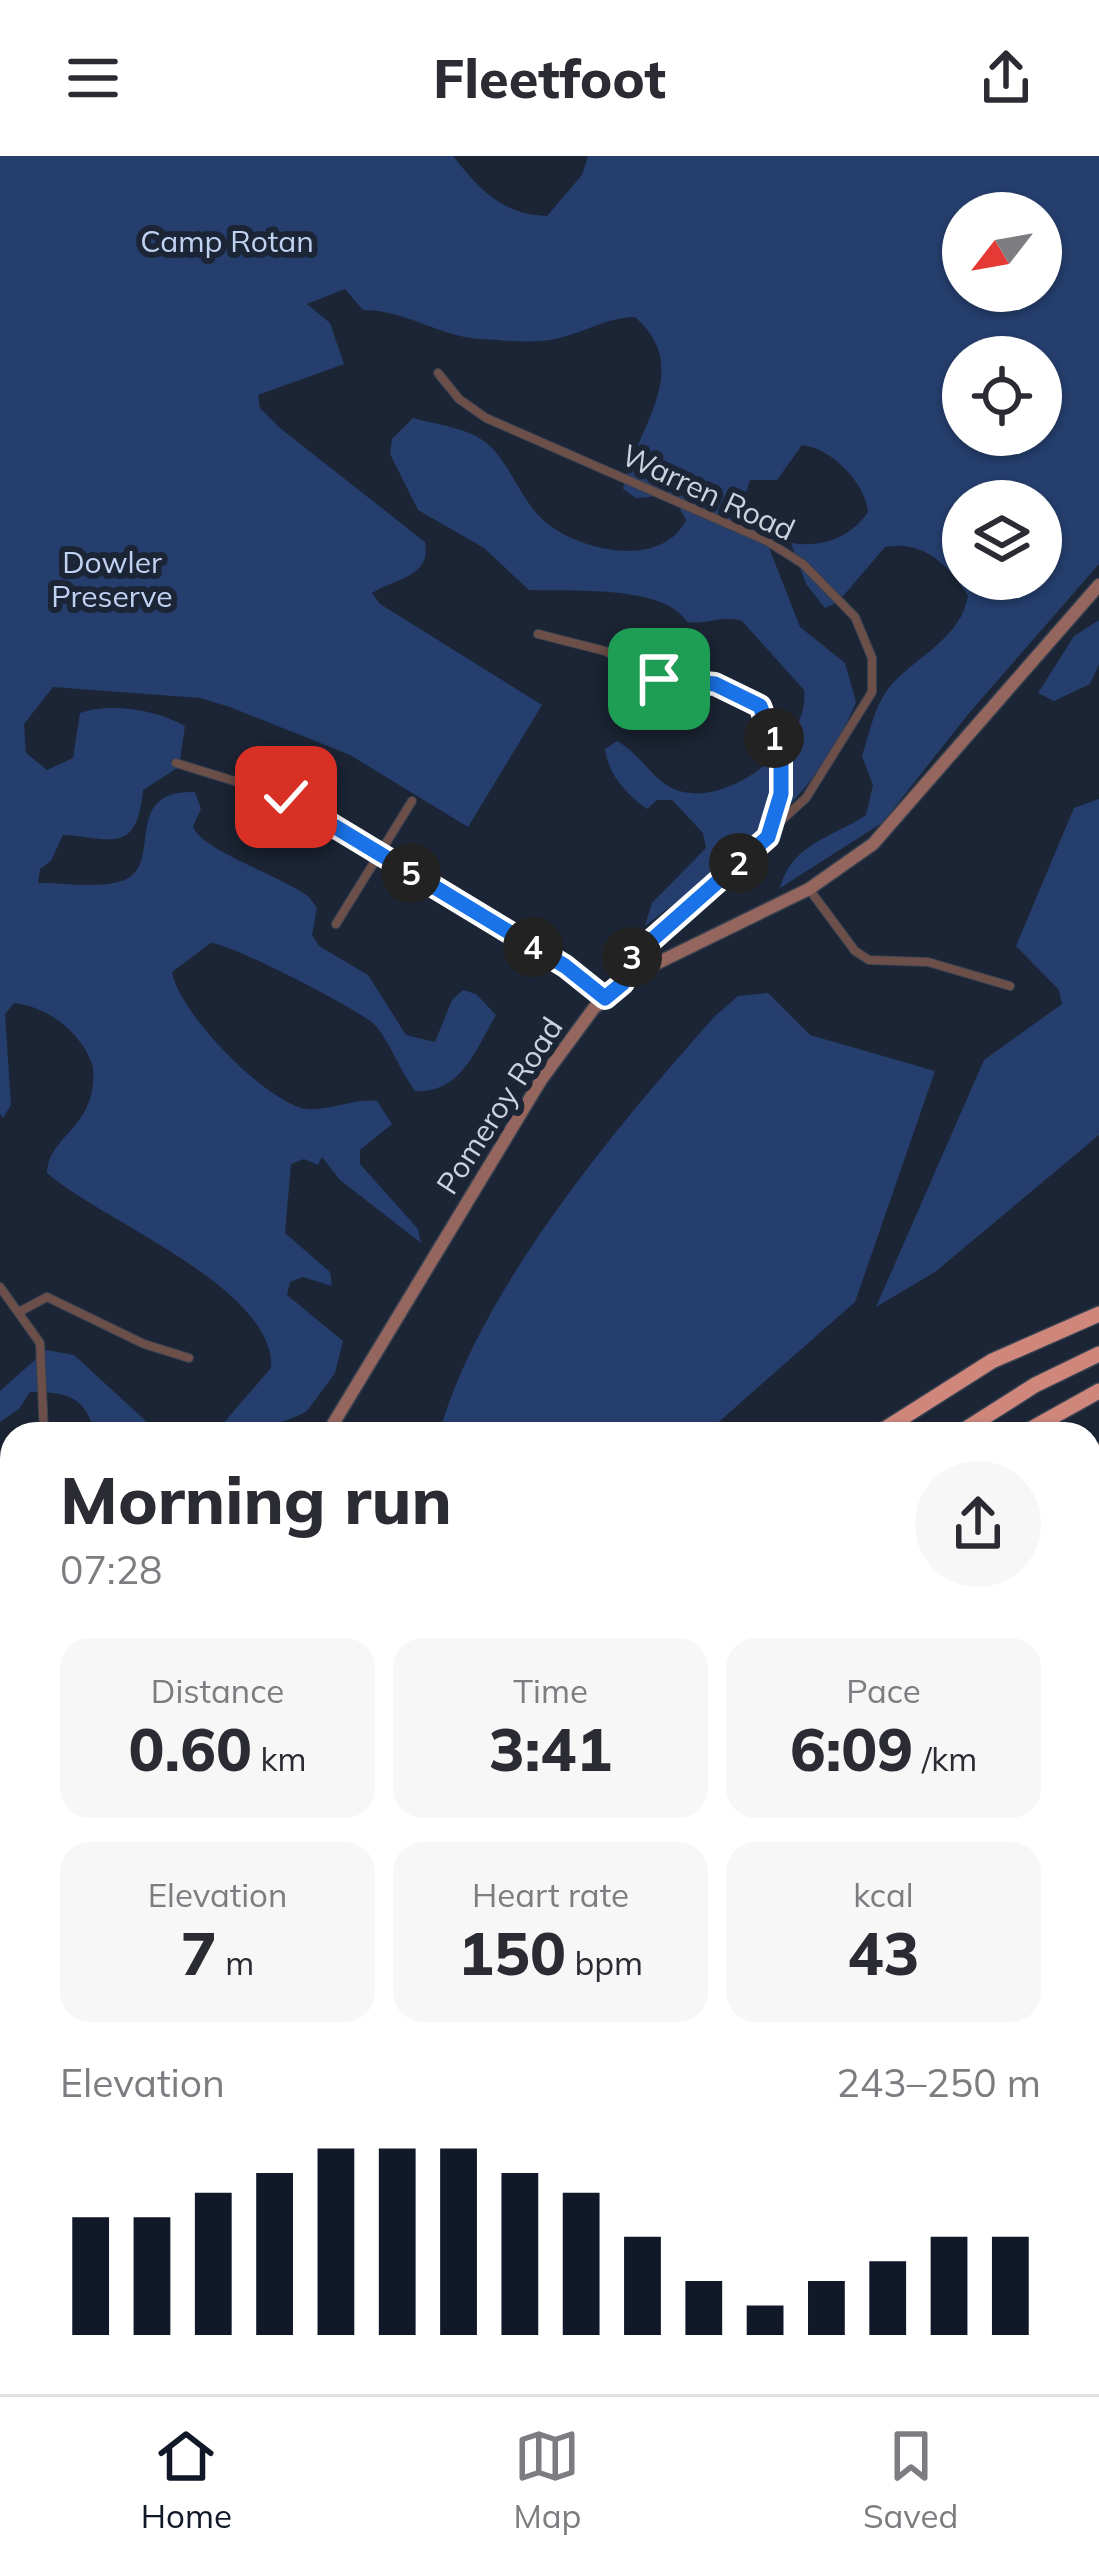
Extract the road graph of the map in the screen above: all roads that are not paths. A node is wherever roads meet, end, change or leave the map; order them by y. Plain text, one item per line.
1 (438, 373) dead end
2 (1099, 586) edge
3 (538, 634) dead end
4 (176, 763) dead end
5 (412, 801) dead end
6 (768, 837) junction
7 (379, 854) junction
8 (809, 889) junction
9 (336, 924) dead end
10 (623, 983) junction
11 (1010, 986) dead end
12 (605, 998) junction
13 (0, 1287) edge
14 (19, 1312) junction
15 (1099, 1314) edge
16 (1099, 1354) edge
17 (190, 1358) dead end
18 (1099, 1391) edge
19 (43, 1422) edge
20 (334, 1422) edge
21 (897, 1422) edge
22 (977, 1422) edge
23 (1043, 1422) edge

1 - 6 street, Warren Road
2 - 8 street, Pomeroy Road
3 - 6 street
4 - 7 street
5 - 7 street
6 - 10 street, Warren Road
7 - 9 street
7 - 12 street
8 - 10 street, Pomeroy Road
8 - 11 street
10 - 12 street, Pomeroy Road
12 - 20 street, Pomeroy Road
13 - 14 street
14 - 17 street
14 - 19 street
15 - 21 highway
16 - 22 highway
18 - 23 highway

